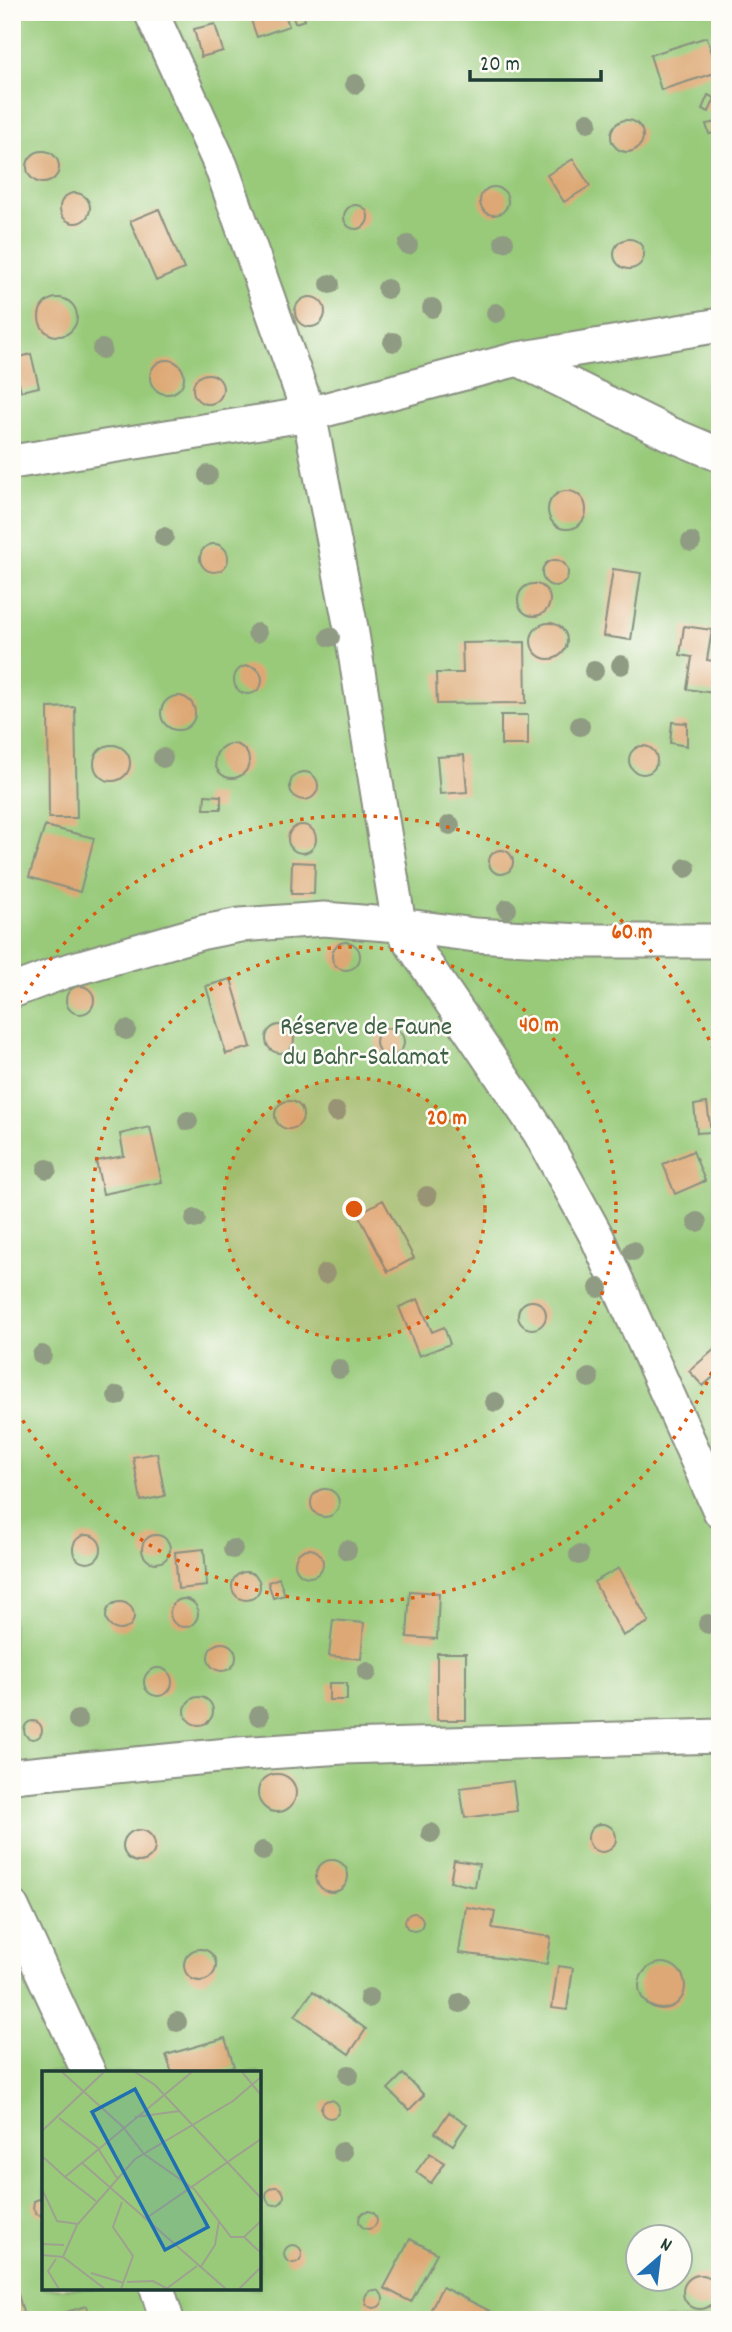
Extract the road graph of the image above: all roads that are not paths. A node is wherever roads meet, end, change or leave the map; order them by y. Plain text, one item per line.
1 (151, 12) edge
2 (720, 325) edge
3 (518, 359) junction
4 (309, 414) junction
5 (720, 455) edge
6 (12, 462) edge
7 (399, 925) junction
8 (720, 941) edge
9 (12, 991) edge
10 (720, 1511) edge
11 (720, 1735) edge
12 (12, 1776) edge
13 (12, 1907) edge
14 (88, 2071) edge
15 (158, 2290) edge
16 (167, 2320) edge

1 - 4 street
2 - 3 street
3 - 4 street
3 - 5 street
4 - 6 street
4 - 7 street
7 - 8 street
7 - 9 street
7 - 10 street
11 - 12 street
13 - 14 street
15 - 16 street

